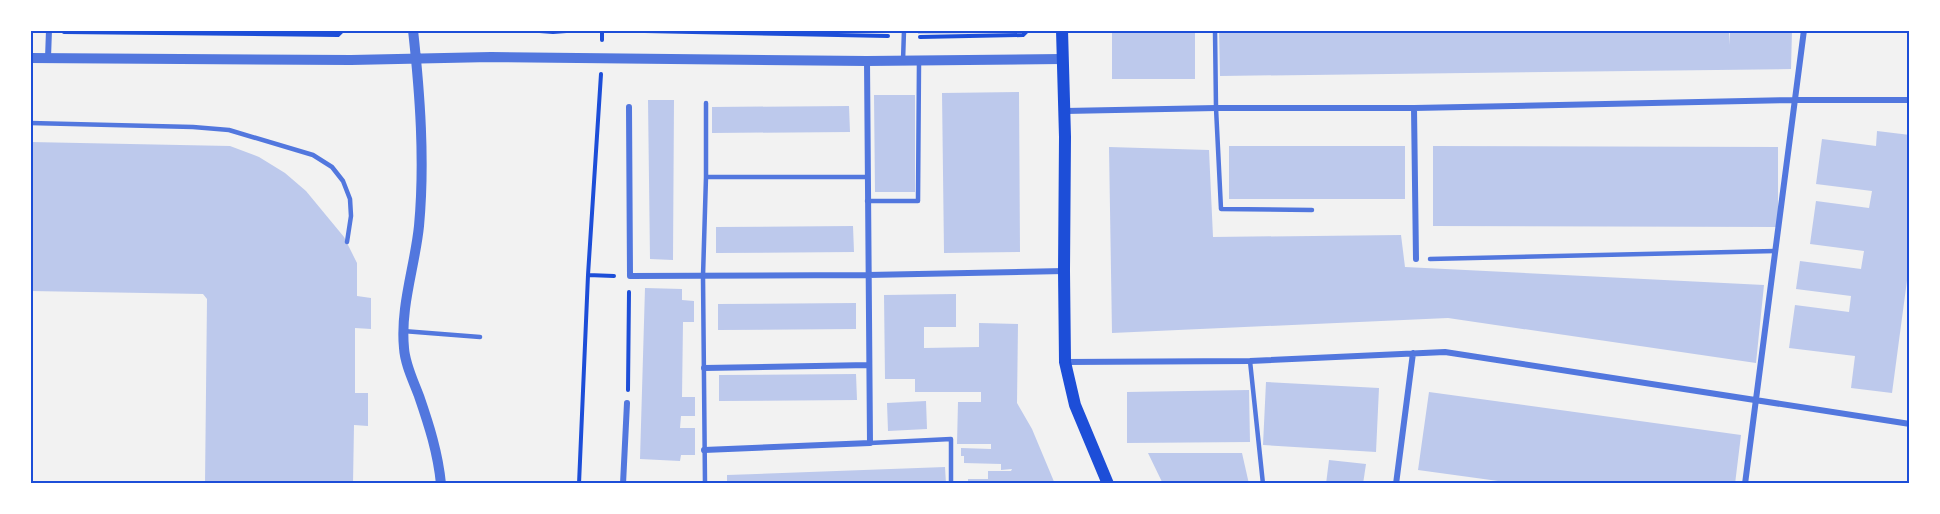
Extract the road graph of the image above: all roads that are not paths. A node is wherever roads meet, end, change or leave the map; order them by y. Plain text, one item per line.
1 (413, 30) edge
2 (904, 30) edge
3 (1062, 30) edge
4 (1215, 30) edge
5 (1804, 30) edge
6 (49, 31) edge
7 (30, 58) edge
8 (48, 58) junction
9 (416, 58) junction
10 (1062, 58) junction
11 (867, 61) junction
12 (903, 61) junction
13 (919, 61) junction
14 (1794, 100) junction
15 (1910, 100) edge
16 (706, 104) dead end
17 (629, 107) dead end
18 (1216, 108) junction
19 (1414, 108) junction
20 (1065, 111) junction
21 (30, 123) edge
22 (706, 177) junction
23 (867, 177) junction
24 (867, 201) junction
25 (1312, 210) dead end
26 (347, 242) dead end
27 (1775, 251) junction
28 (1416, 259) dead end
29 (1430, 259) dead end
30 (1064, 271) junction
31 (868, 275) junction
32 (704, 276) junction
33 (403, 331) junction
34 (480, 337) dead end
35 (1413, 353) junction
36 (1250, 361) junction
37 (1065, 362) junction
38 (869, 365) junction
39 (704, 368) junction
40 (1757, 401) junction
41 (627, 403) road end
42 (1910, 424) edge
43 (870, 443) junction
44 (704, 450) junction
45 (441, 484) edge
46 (623, 484) edge
47 (705, 484) edge
48 (951, 484) edge
49 (1108, 484) edge
50 (1263, 484) edge
51 (1396, 484) edge
52 (1745, 484) edge

1 - 9 street
2 - 12 lane
3 - 10 main road
4 - 18 lane
5 - 14 street
6 - 8 street
7 - 8 street
8 - 9 street
9 - 11 street
9 - 33 street
10 - 13 street
10 - 20 main road
11 - 12 street
11 - 23 street
12 - 13 street
13 - 24 lane
14 - 15 street
14 - 19 street
14 - 27 street
16 - 22 lane
17 - 32 street
18 - 19 street
18 - 20 street
18 - 25 lane
19 - 28 street
20 - 30 main road
21 - 26 lane
22 - 23 lane
22 - 32 lane
23 - 24 street
24 - 31 street
27 - 29 lane
27 - 40 street
30 - 31 street
30 - 37 main road
31 - 32 street
31 - 38 street
32 - 39 lane
33 - 34 lane
33 - 45 street
35 - 36 street
35 - 40 street
35 - 51 street
36 - 37 street
36 - 50 lane
37 - 49 main road
38 - 39 street
38 - 43 street
39 - 44 lane
40 - 42 street
40 - 52 street
41 - 46 street
43 - 44 street
43 - 48 lane
44 - 47 lane

